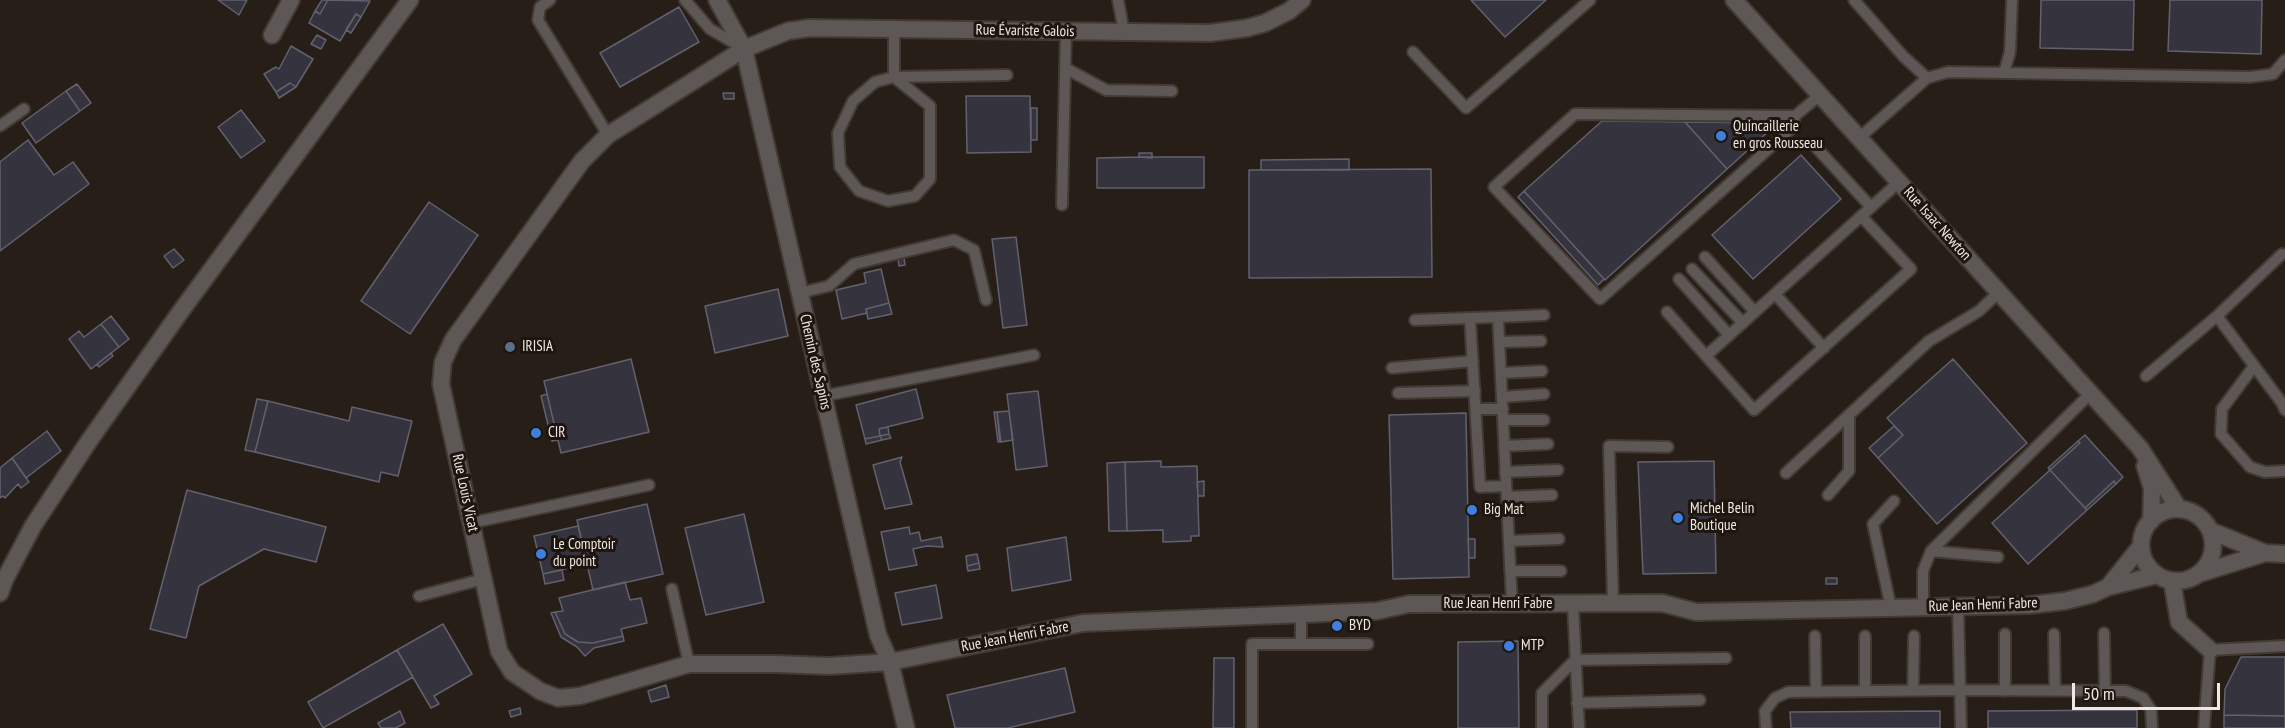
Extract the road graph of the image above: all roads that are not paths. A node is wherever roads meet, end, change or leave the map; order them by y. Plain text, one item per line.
1 (291, 0) edge
2 (410, 0) edge
3 (550, 0) edge
4 (685, 0) edge
5 (717, 0) edge
6 (1118, 0) edge
7 (1302, 0) edge
8 (1590, 0) edge
9 (1734, 0) edge
10 (1854, 0) edge
11 (2012, 0) edge
12 (894, 29) junction
13 (1066, 31) junction
14 (1124, 32) junction
15 (272, 35) dead end
16 (744, 48) junction
17 (1413, 52) dead end
18 (2285, 60) edge
19 (1065, 68) junction
20 (2004, 73) junction
21 (1008, 75) dead end
22 (894, 77) junction
23 (1927, 78) junction
24 (1172, 91) dead end
25 (1820, 95) junction
26 (24, 109) dead end
27 (1795, 116) junction
28 (0, 126) edge
29 (608, 135) junction
30 (1859, 138) junction
31 (1813, 144) dead end
32 (1899, 182) junction
33 (1062, 205) dead end
34 (1871, 207) junction
35 (1861, 216) junction
36 (2282, 254) dead end
37 (1705, 257) dead end
38 (1692, 269) dead end
39 (1679, 279) dead end
40 (1999, 292) junction
41 (800, 293) junction
42 (1775, 294) junction
43 (986, 300) dead end
44 (1667, 312) dead end
45 (1755, 312) junction
46 (1544, 315) dead end
47 (2217, 316) junction
48 (1498, 317) junction
49 (1470, 318) junction
50 (1415, 320) dead end
51 (1743, 323) junction
52 (1729, 335) junction
53 (1541, 341) dead end
54 (1499, 342) junction
55 (1824, 348) junction
56 (1034, 355) dead end
57 (1706, 356) junction
58 (1473, 361) junction
59 (2254, 366) junction
60 (1392, 368) dead end
61 (1542, 371) dead end
62 (1501, 373) junction
63 (2146, 376) dead end
64 (1475, 391) junction
65 (1398, 393) dead end
66 (2091, 393) junction
67 (1544, 394) dead end
68 (823, 396) junction
69 (1502, 397) junction
70 (1476, 409) junction
71 (2285, 410) edge
72 (1503, 414) junction
73 (1849, 415) junction
74 (1544, 420) dead end
75 (1548, 444) dead end
76 (1504, 446) junction
77 (1668, 447) dead end
78 (2140, 448) junction
79 (1558, 470) dead end
80 (2285, 471) edge
81 (1505, 472) junction
82 (1786, 473) dead end
83 (649, 485) dead end
84 (1506, 492) junction
85 (1552, 495) dead end
86 (1828, 495) dead end
87 (1894, 501) dead end
88 (2179, 509) junction
89 (2151, 521) junction
90 (471, 523) junction
91 (2211, 531) junction
92 (1559, 539) dead end
93 (1509, 541) junction
94 (2141, 546) junction
95 (1931, 551) junction
96 (2265, 553) junction
97 (2285, 554) edge
98 (1998, 557) dead end
99 (1510, 571) junction
100 (1561, 571) dead end
101 (2200, 573) junction
102 (2164, 578) junction
103 (483, 579) junction
104 (2, 585) edge
105 (2108, 587) junction
106 (672, 589) dead end
107 (419, 596) dead end
108 (1613, 603) junction
109 (1512, 604) junction
110 (1574, 604) junction
111 (1958, 607) junction
112 (1891, 608) junction
113 (1923, 608) junction
114 (1301, 615) junction
115 (2104, 633) dead end
116 (2005, 634) dead end
117 (2054, 634) dead end
118 (1815, 636) dead end
119 (1865, 636) dead end
120 (1914, 636) dead end
121 (1301, 644) junction
122 (1368, 644) dead end
123 (2285, 646) edge
124 (2210, 650) junction
125 (1726, 658) dead end
126 (1575, 660) junction
127 (890, 662) junction
128 (689, 664) junction
129 (1960, 690) junction
130 (1865, 691) junction
131 (1913, 691) junction
132 (2005, 691) junction
133 (2055, 691) junction
134 (2105, 691) junction
135 (1816, 692) junction
136 (1700, 700) dead end
137 (1577, 703) junction
138 (906, 728) edge
139 (1252, 728) edge
140 (1542, 728) edge
141 (1579, 728) edge
142 (1766, 728) edge
143 (1960, 728) edge
144 (2152, 728) edge
145 (2204, 728) edge

1 - 15 street
2 - 104 street
3 - 29 lane
4 - 16 lane
5 - 16 street, Chemin des Sapins
6 - 14 lane
7 - 14 street, Rue Évariste Galois
8 - 17 lane
9 - 25 street, Rue Isaac Newton
10 - 23 lane
11 - 20 lane
12 - 13 street, Rue Évariste Galois
12 - 16 street, Rue Évariste Galois
12 - 22 lane
13 - 14 street, Rue Évariste Galois
13 - 19 lane
16 - 29 street, Rue Louis Vicat
16 - 41 street, Chemin des Sapins
18 - 20 lane
19 - 24 lane
19 - 33 lane
20 - 23 lane
21 - 22 lane
22 - 22 lane
23 - 30 lane
25 - 27 lane
25 - 30 street, Rue Isaac Newton
26 - 28 lane
27 - 27 lane
29 - 90 street, Rue Louis Vicat
30 - 32 street, Rue Isaac Newton
31 - 34 lane
32 - 34 lane
32 - 40 street, Rue Isaac Newton
34 - 35 lane
35 - 42 lane
35 - 55 lane
36 - 47 lane
37 - 45 lane
38 - 51 lane
39 - 52 lane
40 - 66 street, Rue Isaac Newton
40 - 73 lane
41 - 43 lane
41 - 68 street, Chemin des Sapins
42 - 45 lane
42 - 55 lane
44 - 57 lane
45 - 51 lane
46 - 48 lane
47 - 59 lane
47 - 63 lane
48 - 49 lane
48 - 54 lane
49 - 50 lane
49 - 58 lane
51 - 52 lane
52 - 57 lane
53 - 54 lane
54 - 62 lane
55 - 57 lane
56 - 68 lane
58 - 60 lane
58 - 64 lane
59 - 71 lane
59 - 80 lane
61 - 62 lane
62 - 69 lane
64 - 65 lane
64 - 70 lane
66 - 78 street, Rue Isaac Newton
66 - 95 lane
67 - 69 lane
68 - 127 street, Chemin des Sapins
69 - 72 lane
70 - 72 lane
70 - 84 lane
72 - 74 lane
72 - 76 lane
73 - 82 lane
73 - 86 lane
75 - 76 lane
76 - 81 lane
77 - 108 lane
78 - 88 street, Rue Isaac Newton
78 - 89 street, Rue Isaac Newton
79 - 81 lane
81 - 84 lane
83 - 90 lane
84 - 85 lane
84 - 93 lane
87 - 112 lane
88 - 89 street
88 - 91 street
89 - 94 street
90 - 103 street, Rue Louis Vicat
91 - 96 street
91 - 101 street
92 - 93 lane
93 - 99 lane
94 - 102 street
94 - 105 street
95 - 98 lane
95 - 113 lane
96 - 97 street
96 - 101 street
99 - 100 lane
99 - 109 lane
101 - 102 street
102 - 105 street, Rue Jean Henri Fabre
102 - 124 street
103 - 107 lane
103 - 128 street, Rue Louis Vicat
105 - 111 street, Rue Jean Henri Fabre
106 - 128 lane
108 - 110 street, Rue Jean Henri Fabre
108 - 112 street, Rue Jean Henri Fabre
109 - 110 street, Rue Jean Henri Fabre
109 - 114 street, Rue Jean Henri Fabre
110 - 126 lane
111 - 113 street, Rue Jean Henri Fabre
111 - 129 lane
112 - 113 street, Rue Jean Henri Fabre
114 - 121 lane
114 - 127 street, Rue Jean Henri Fabre
115 - 134 lane
116 - 132 lane
117 - 133 lane
118 - 135 lane
119 - 130 lane
120 - 131 lane
121 - 122 lane
121 - 139 lane
123 - 124 lane
124 - 145 lane
125 - 126 lane
126 - 137 lane
126 - 140 lane
127 - 128 street, Rue Louis Vicat
127 - 138 street, Chemin des Sapins
129 - 131 lane
129 - 132 lane
129 - 143 lane
130 - 131 lane
130 - 135 lane
132 - 133 lane
133 - 134 lane
134 - 144 lane
135 - 142 lane
136 - 137 lane
137 - 141 lane

